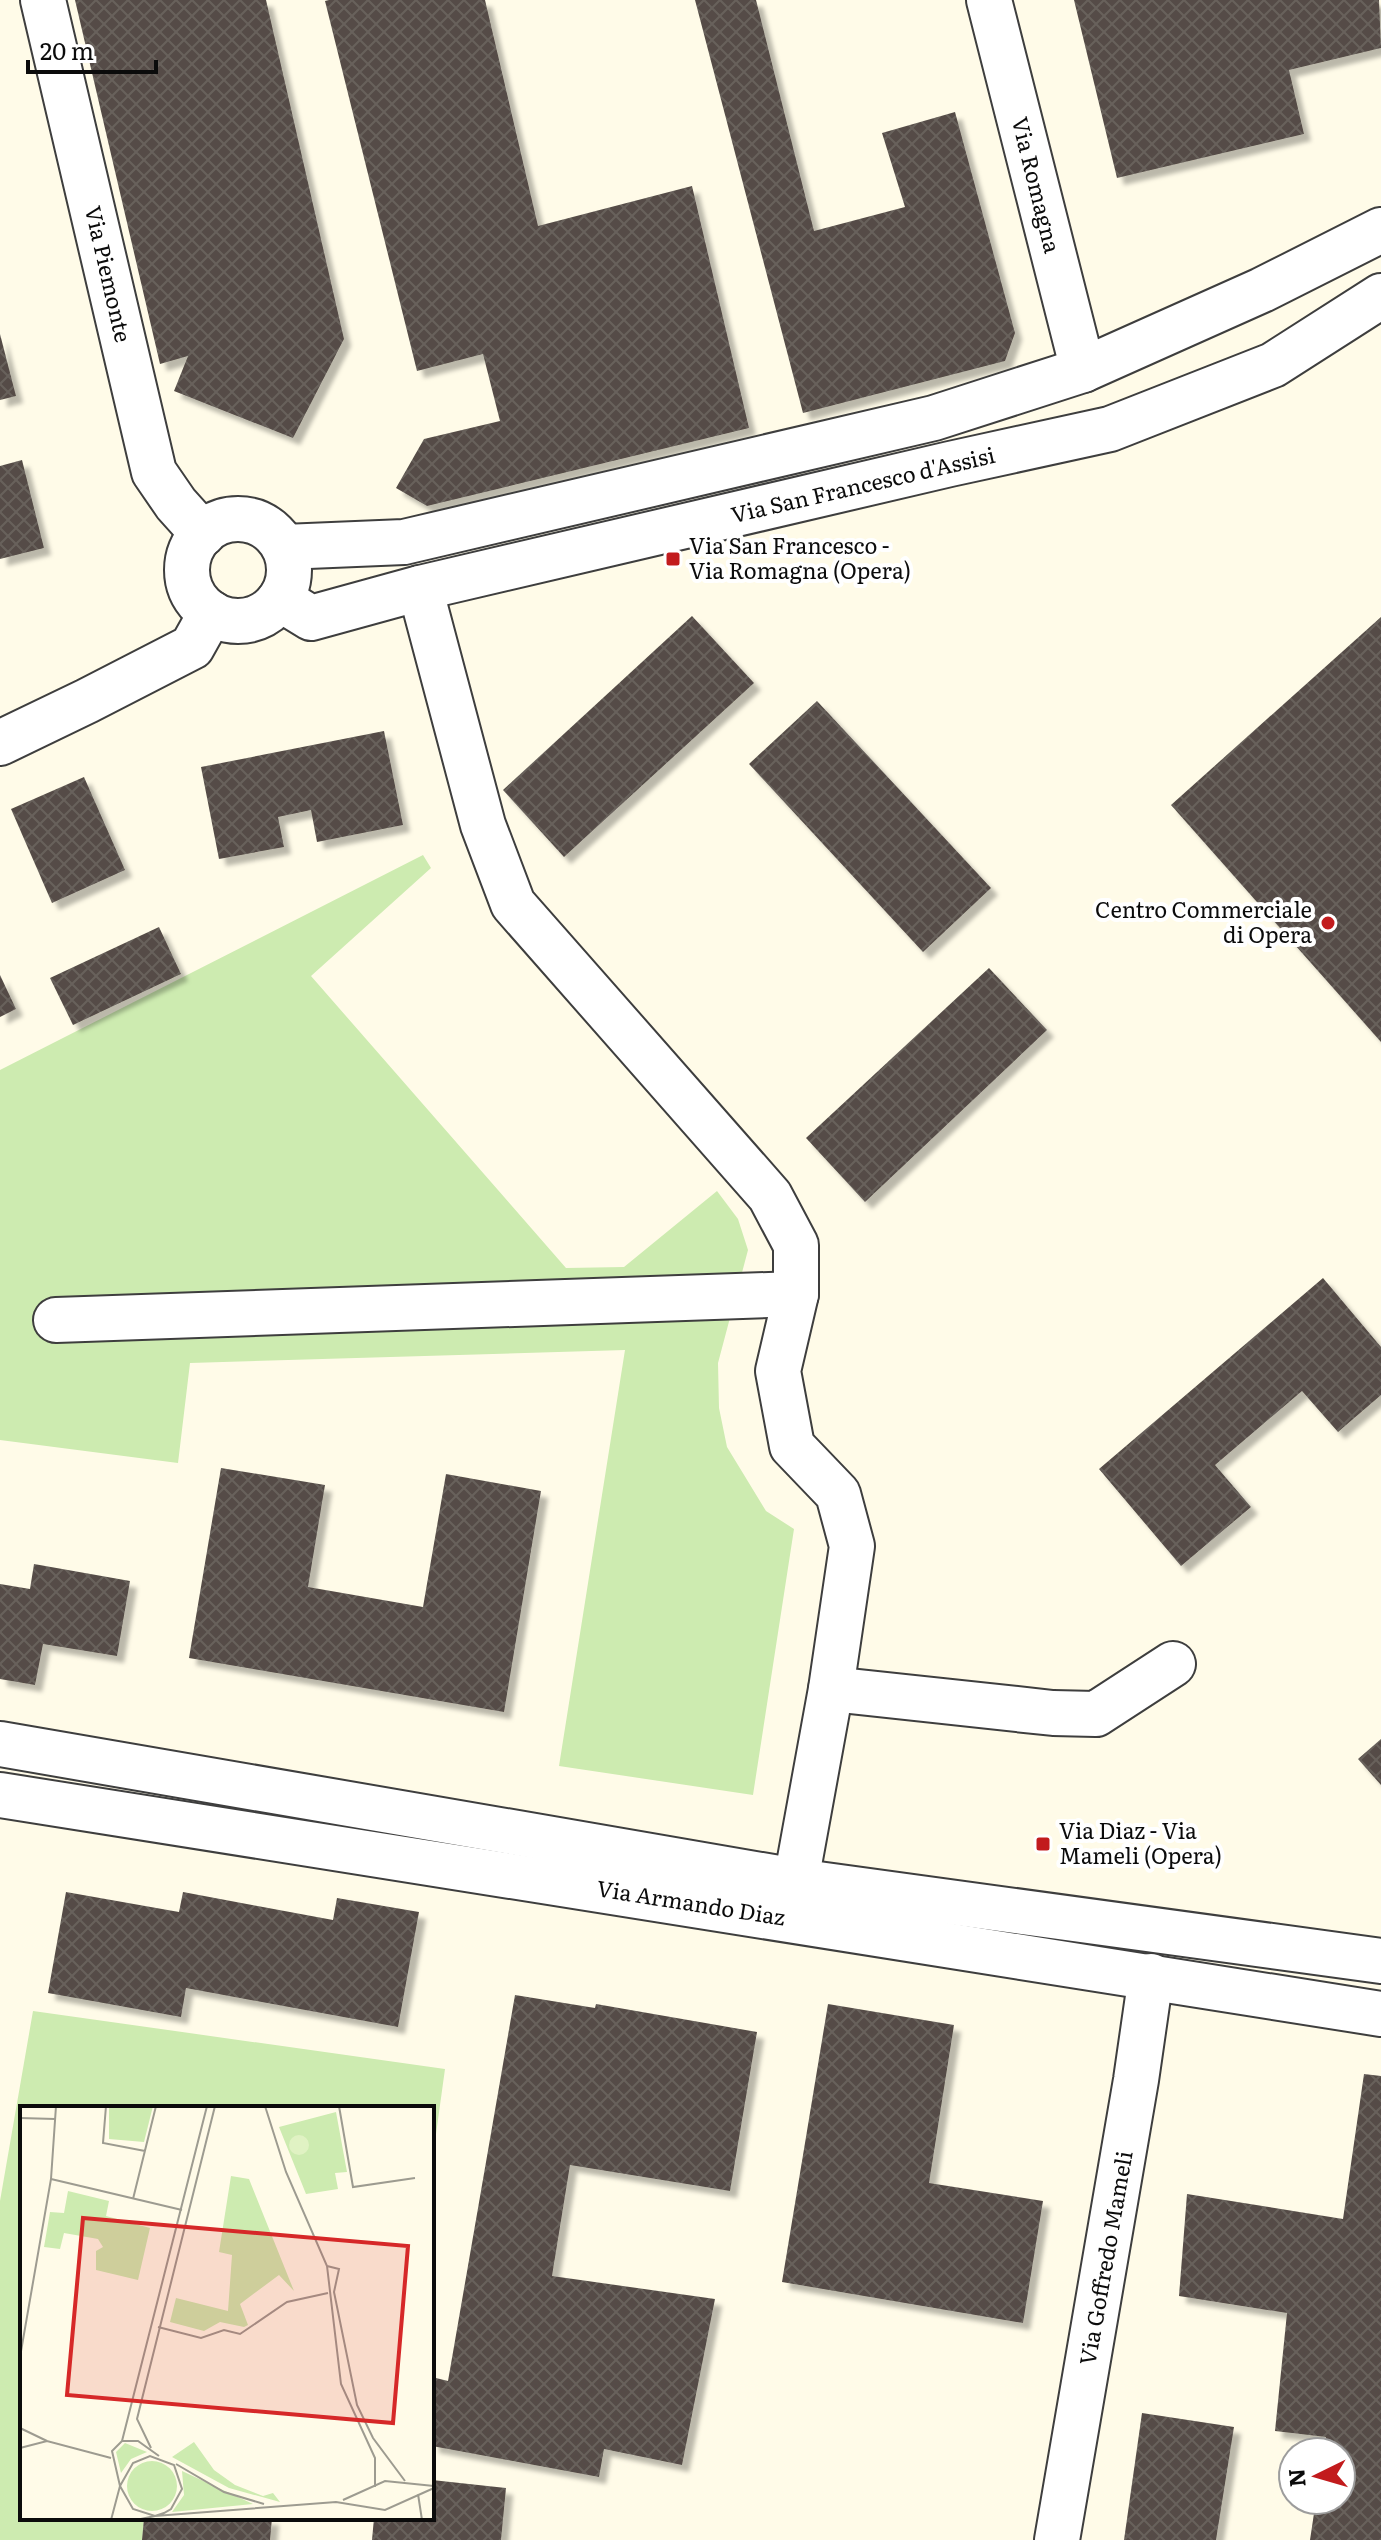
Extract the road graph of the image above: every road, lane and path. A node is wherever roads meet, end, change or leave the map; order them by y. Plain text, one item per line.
1 (43, 0) edge
2 (989, 0) edge
3 (1381, 230) edge
4 (1381, 296) edge
5 (1083, 370) junction
6 (203, 534) junction
7 (284, 547) junction
8 (420, 588) junction
9 (280, 599) junction
10 (211, 613) junction
11 (0, 743) edge
12 (796, 1294) junction
13 (56, 1320) dead end
14 (1173, 1664) dead end
15 (831, 1689) junction
16 (0, 1744) edge
17 (0, 1795) edge
18 (796, 1881) junction
19 (1381, 1961) edge
20 (1151, 1976) junction
21 (1381, 2014) edge
22 (1057, 2540) edge

1 - 6 street, Via Piemonte
2 - 5 street, Via Romagna
3 - 5 street
4 - 8 street, Via San Francesco d'Assisi
5 - 7 street
6 - 7 street
6 - 10 street
7 - 9 street
8 - 9 street, Via San Francesco d'Assisi
8 - 12 street
9 - 10 street
10 - 11 street
12 - 13 street
12 - 15 street
14 - 15 street
15 - 18 street
16 - 18 street, Via Armando Diaz
17 - 20 street, Via Armando Diaz
18 - 19 street, Via Armando Diaz
20 - 21 street, Via Armando Diaz
20 - 22 street, Via Goffredo Mameli

